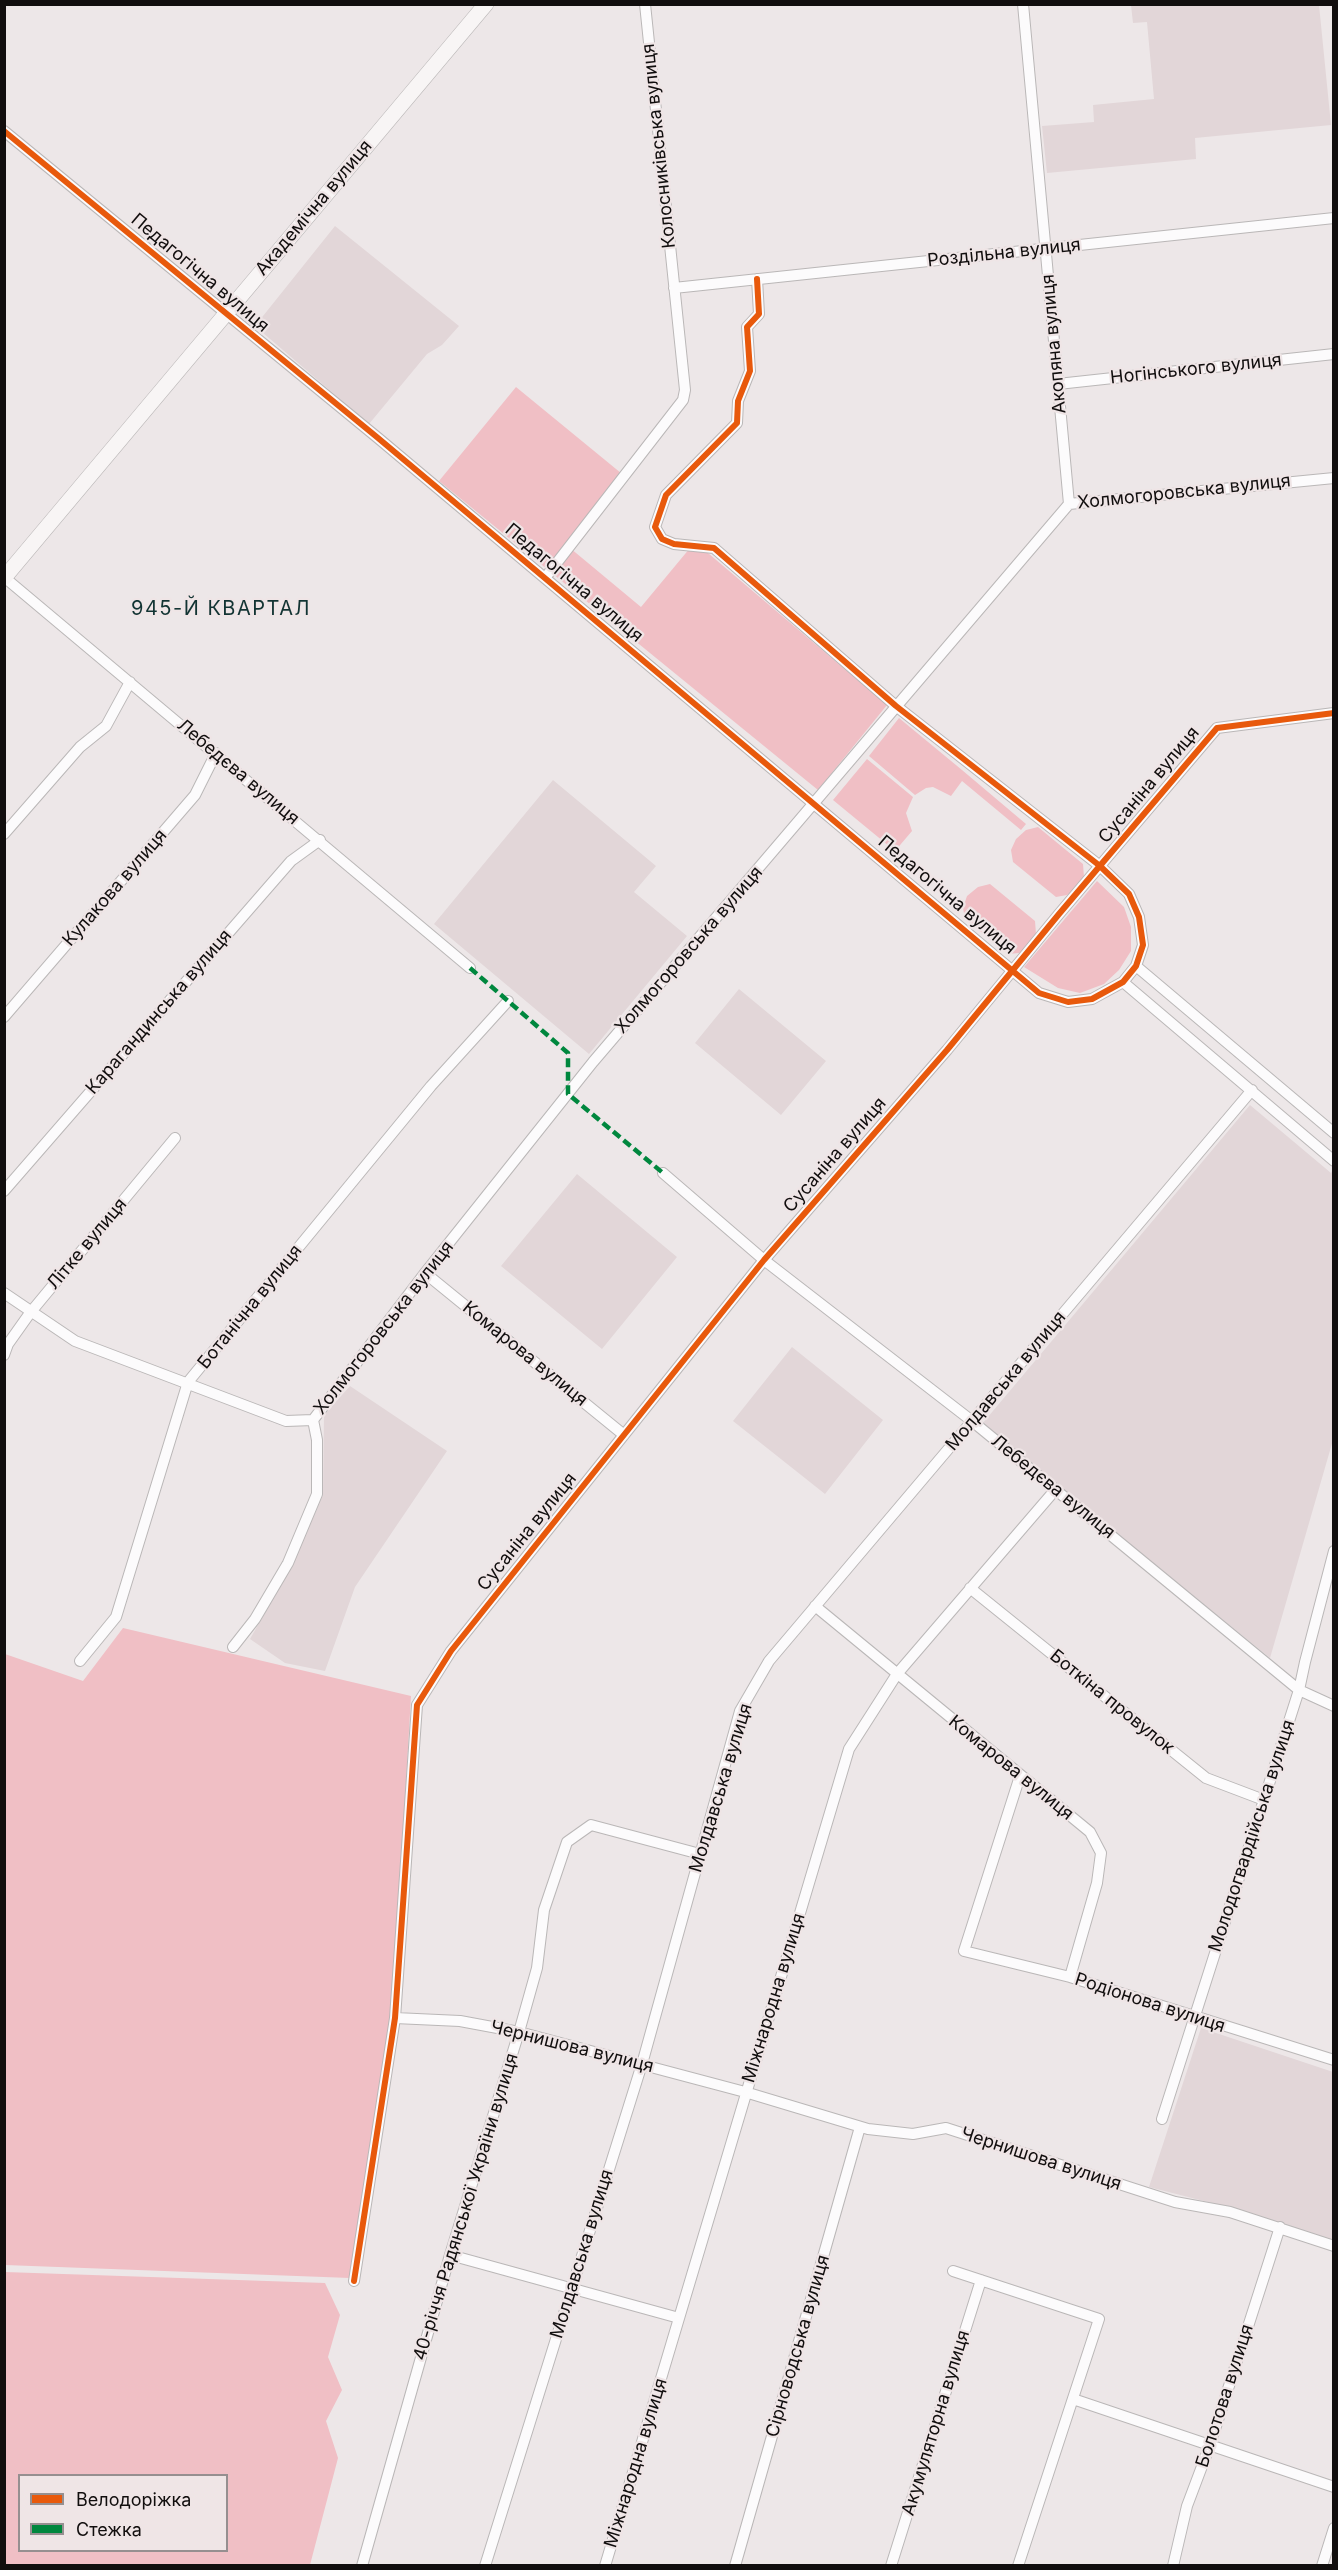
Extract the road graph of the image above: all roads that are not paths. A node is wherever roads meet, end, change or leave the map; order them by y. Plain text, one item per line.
1 (486, 4) edge
2 (645, 4) edge
3 (1023, 4) edge
4 (4, 130) edge
5 (1334, 218) edge
6 (1045, 249) junction
7 (757, 279) junction
8 (674, 288) junction
9 (226, 314) junction
10 (1334, 354) edge
11 (1058, 384) junction
12 (1334, 478) edge
13 (1069, 504) junction
14 (5, 577) edge
15 (545, 578) junction
16 (130, 682) junction
17 (896, 706) junction
18 (1334, 713) edge
19 (216, 753) junction
20 (815, 804) junction
21 (4, 834) edge
22 (320, 840) junction
23 (1100, 866) junction
24 (1136, 966) junction
25 (470, 968) dead end
26 (1013, 970) junction
27 (1124, 982) junction
28 (508, 1000) dead end
29 (4, 1017) edge
30 (1252, 1090) junction
31 (1334, 1133) edge
32 (175, 1138) dead end
33 (1334, 1161) edge
34 (663, 1173) dead end
35 (4, 1191) edge
36 (764, 1260) junction
37 (425, 1273) junction
38 (4, 1293) edge
39 (30, 1312) junction
40 (4, 1355) edge
41 (188, 1382) junction
42 (313, 1420) junction
43 (972, 1421) junction
44 (624, 1435) junction
45 (1056, 1489) junction
46 (1334, 1551) edge
47 (970, 1588) junction
48 (815, 1606) junction
49 (233, 1647) dead end
50 (80, 1660) dead end
51 (897, 1674) junction
52 (1299, 1690) junction
53 (1334, 1706) edge
54 (1020, 1776) junction
55 (1263, 1800) junction
56 (700, 1854) junction
57 (1070, 1977) junction
58 (395, 2018) junction
59 (1194, 2018) junction
60 (519, 2032) junction
61 (1334, 2060) edge
62 (642, 2064) junction
63 (745, 2092) junction
64 (1162, 2119) dead end
65 (861, 2127) junction
66 (1280, 2227) junction
67 (1334, 2246) edge
68 (450, 2255) junction
69 (953, 2271) dead end
70 (981, 2280) junction
71 (354, 2281) dead end
72 (572, 2288) junction
73 (679, 2318) junction
74 (1073, 2399) junction
75 (1210, 2445) junction
76 (1334, 2487) edge
77 (1334, 2528) edge
78 (362, 2565) edge
79 (486, 2565) edge
80 (605, 2565) edge
81 (735, 2565) edge
82 (891, 2565) edge
83 (1018, 2565) edge
84 (1173, 2565) edge
85 (1322, 2565) edge

1 - 9 main road, Академічна вулиця
2 - 8 street, Колосниківська вулиця
3 - 6 street, Акопяна вулиця
4 - 9 street, Педагогічна вулиця
5 - 6 street, Роздільна вулиця
6 - 7 street, Роздільна вулиця
6 - 11 street, Акопяна вулиця
7 - 8 street, Роздільна вулиця
7 - 17 street, Педагогічна вулиця
8 - 15 street, Колосниківська вулиця
9 - 14 main road, Академічна вулиця
9 - 15 street, Педагогічна вулиця
10 - 11 street, Ногінського вулиця
11 - 13 street, Акопяна вулиця
12 - 13 street, Холмогоровська вулиця
13 - 17 street, Холмогоровська вулиця
14 - 16 street, Лебедєва вулиця
15 - 20 street, Педагогічна вулиця
16 - 19 street, Лебедєва вулиця
16 - 21 street
17 - 20 street, Холмогоровська вулиця
17 - 23 street, Педагогічна вулиця
18 - 23 street, Сусаніна вулиця
19 - 22 street, Лебедєва вулиця
19 - 29 street, Кулакова вулиця
20 - 26 street, Педагогічна вулиця
20 - 37 street, Холмогоровська вулиця
22 - 25 street, Лебедєва вулиця
22 - 35 street, Карагандинська вулиця
23 - 24 street, Педагогічна вулиця
23 - 26 street, Сусаніна вулиця
24 - 27 street, Педагогічна вулиця
24 - 31 street
26 - 27 street, Педагогічна вулиця
26 - 36 street, Сусаніна вулиця
27 - 30 street
28 - 41 street, Ботанічна вулиця
30 - 33 street
30 - 43 street, Молдавська вулиця
32 - 39 street, Літке вулиця
34 - 36 street, Лебедєва вулиця
36 - 43 street, Лебедєва вулиця
36 - 44 street, Сусаніна вулиця
37 - 42 street, Холмогоровська вулиця
37 - 44 street, Комарова вулиця
38 - 39 street
39 - 40 street, Літке вулиця
39 - 41 street
41 - 42 street
41 - 50 street, Ботанічна вулиця
42 - 49 street, Холмогоровська вулиця
43 - 45 street, Лебедєва вулиця
43 - 48 street, Молдавська вулиця
44 - 58 street, Сусаніна вулиця
45 - 47 street, Міжнародна вулиця
45 - 52 street, Лебедєва вулиця
46 - 52 street, Молодогвардійська вулиця
47 - 51 street, Міжнародна вулиця
47 - 55 street, Боткіна провулок
48 - 51 street, Комарова вулиця
48 - 56 street, Молдавська вулиця
51 - 54 street, Комарова вулиця
51 - 63 street, Міжнародна вулиця
52 - 53 street, Лебедєва вулиця
52 - 55 street, Молодогвардійська вулиця
54 - 57 street, Комарова вулиця
54 - 57 street, Родіонова вулиця
55 - 59 street, Молодогвардійська вулиця
56 - 60 street, 40-річчя Радянської України вулиця
56 - 62 street, Молдавська вулиця
57 - 59 street, Родіонова вулиця
58 - 60 street, Чернишова вулиця
58 - 71 street
59 - 61 street, Родіонова вулиця
59 - 64 street, Молодогвардійська вулиця
60 - 62 street, Чернишова вулиця
60 - 68 street, 40-річчя Радянської України вулиця
62 - 63 street, Чернишова вулиця
62 - 72 street, Молдавська вулиця
63 - 65 street, Чернишова вулиця
63 - 73 street, Міжнародна вулиця
65 - 66 street, Чернишова вулиця
65 - 81 street, Сірноводська вулиця
66 - 67 street, Чернишова вулиця
66 - 75 street, Болотова вулиця
68 - 72 street
68 - 78 street, 40-річчя Радянської України вулиця
69 - 70 street
70 - 74 street
70 - 82 street, Акумуляторна вулиця
72 - 73 street
72 - 79 street, Молдавська вулиця
73 - 80 street, Міжнародна вулиця
74 - 75 street
74 - 83 street
75 - 76 street
75 - 84 street, Болотова вулиця
77 - 85 street

